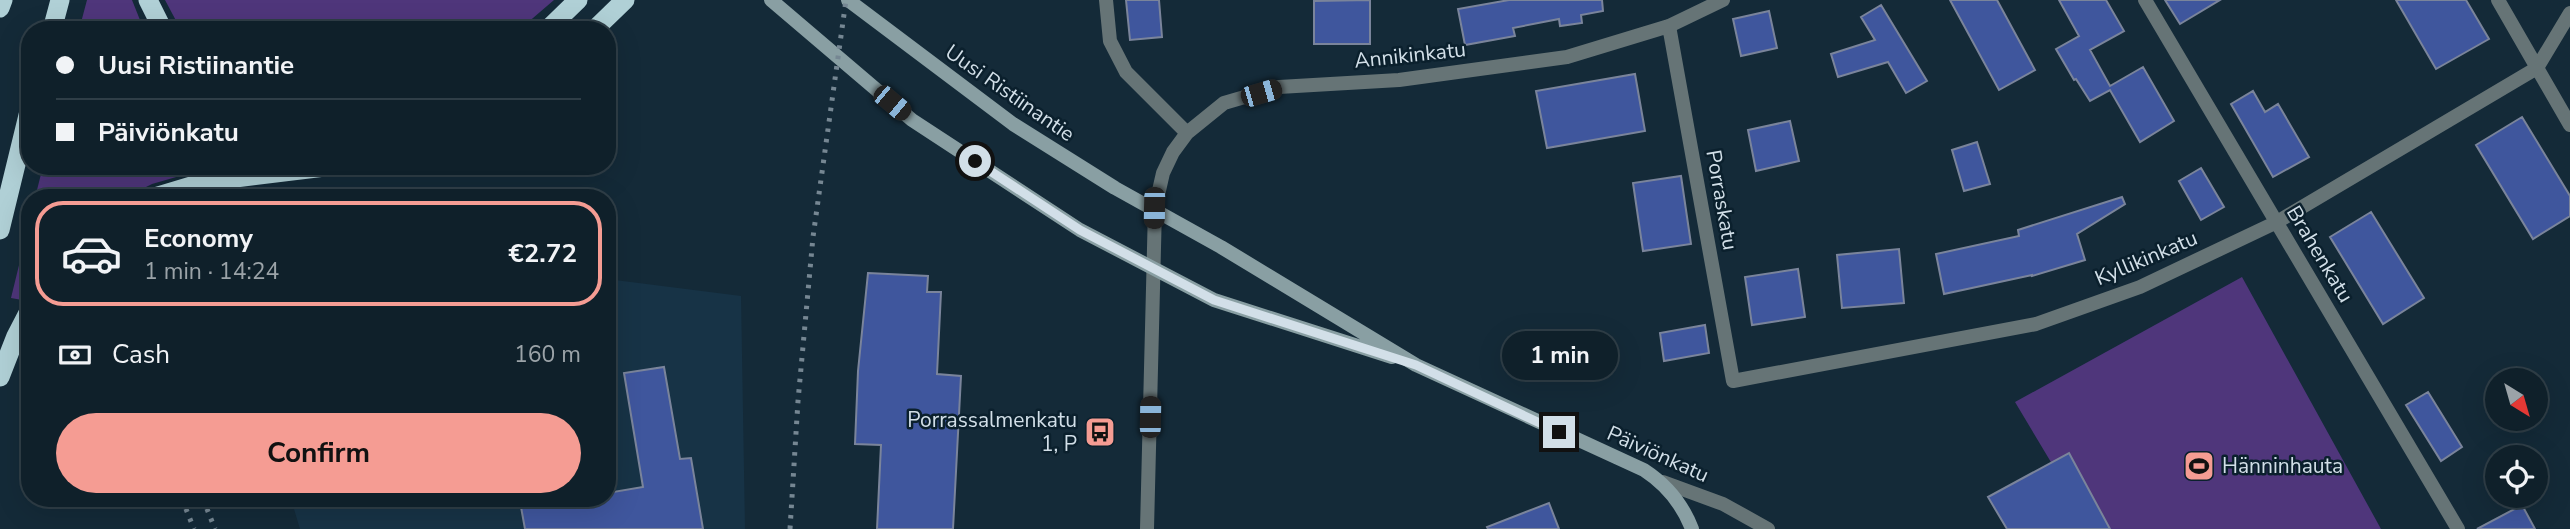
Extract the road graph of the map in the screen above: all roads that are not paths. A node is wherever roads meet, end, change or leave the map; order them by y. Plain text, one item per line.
1 (3, 0) edge
2 (60, 0) edge
3 (148, 0) edge
4 (578, 0) edge
5 (625, 0) edge
6 (771, 0) edge
7 (848, 0) edge
8 (1107, 0) edge
9 (1723, 0) edge
10 (2145, 0) edge
11 (2498, 0) edge
12 (0, 8) edge
13 (2570, 13) edge
14 (54, 21) edge
15 (158, 21) edge
16 (556, 21) edge
17 (603, 21) edge
18 (1669, 26) junction
19 (2537, 68) junction
20 (2570, 125) edge
21 (1186, 133) junction
22 (21, 144) edge
23 (260, 175) edge
24 (181, 189) edge
25 (1154, 208) junction
26 (2277, 222) junction
27 (0, 230) edge
28 (1153, 270) junction
29 (21, 326) edge
30 (1416, 365) junction
31 (0, 377) edge
32 (1733, 381) joint
33 (1663, 482) junction
34 (1147, 529) edge
35 (1692, 529) edge
36 (1768, 529) edge
37 (2458, 529) edge

1 - 12 highway
2 - 14 highway
3 - 15 highway
4 - 16 highway
5 - 17 highway
6 - 28 main road
7 - 25 main road, Uusi Ristiinantie
8 - 21 street
9 - 18 street, Annikinkatu
10 - 26 street, Brahenkatu
11 - 19 street
13 - 19 street
18 - 21 street, Annikinkatu
18 - 32 street, Porraskatu
19 - 20 street
19 - 26 street, Kyllikinkatu
21 - 25 street, Annikinkatu
22 - 27 highway
23 - 24 highway
25 - 28 street, Annikinkatu
25 - 30 main road, Päiviönkatu
26 - 32 street, Kyllikinkatu
26 - 37 street, Brahenkatu
28 - 30 main road, Päiviönkatu
28 - 34 street, Annikinkatu
29 - 31 highway
30 - 33 main road, Päiviönkatu
33 - 35 main road
33 - 36 street, Päiviönkatu

